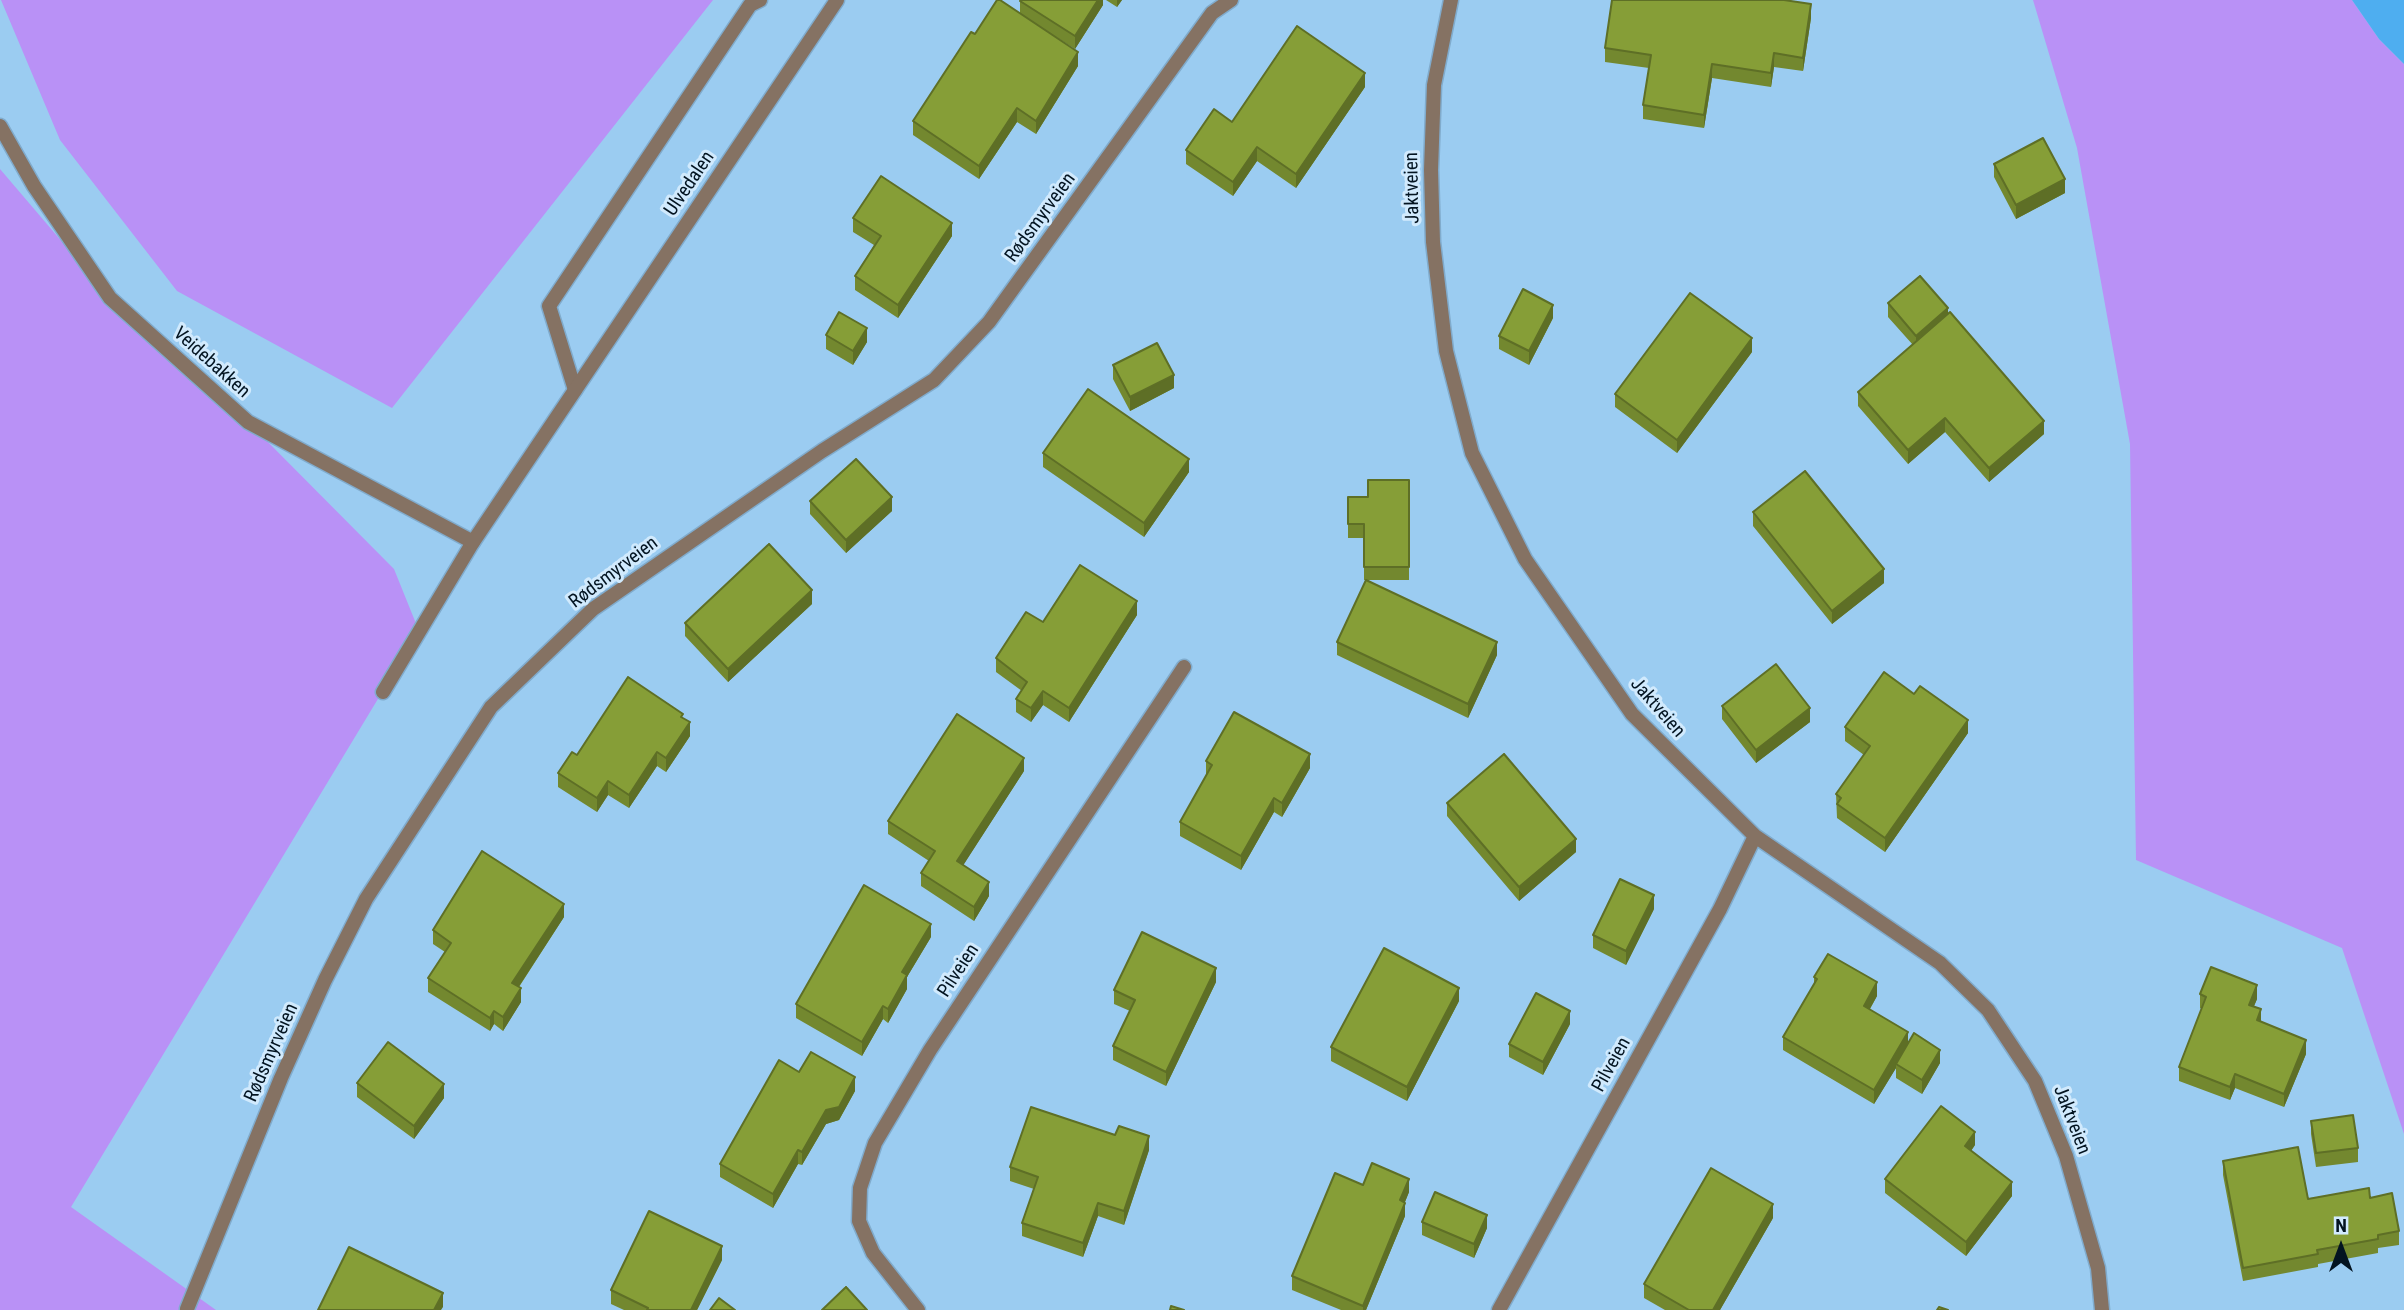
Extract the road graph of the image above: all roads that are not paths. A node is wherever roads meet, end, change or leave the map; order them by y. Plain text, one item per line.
1 (760, 0) edge
2 (837, 0) edge
3 (1231, 0) edge
4 (1451, 0) edge
5 (0, 126) edge
6 (575, 390) junction
7 (473, 542) junction
8 (1184, 667) dead end
9 (383, 692) dead end
10 (1755, 836) junction
11 (187, 1309) edge
12 (918, 1310) edge
13 (1499, 1310) edge
14 (2102, 1310) edge

1 - 6 street
2 - 6 street, Ulvedalen
3 - 11 street, Rødsmyrveien
4 - 10 street, Jaktveien
5 - 7 street, Veidebakken
6 - 7 street, Ulvedalen
7 - 9 street, Ulvedalen
8 - 12 street, Pilveien
10 - 13 street, Pilveien
10 - 14 street, Jaktveien

